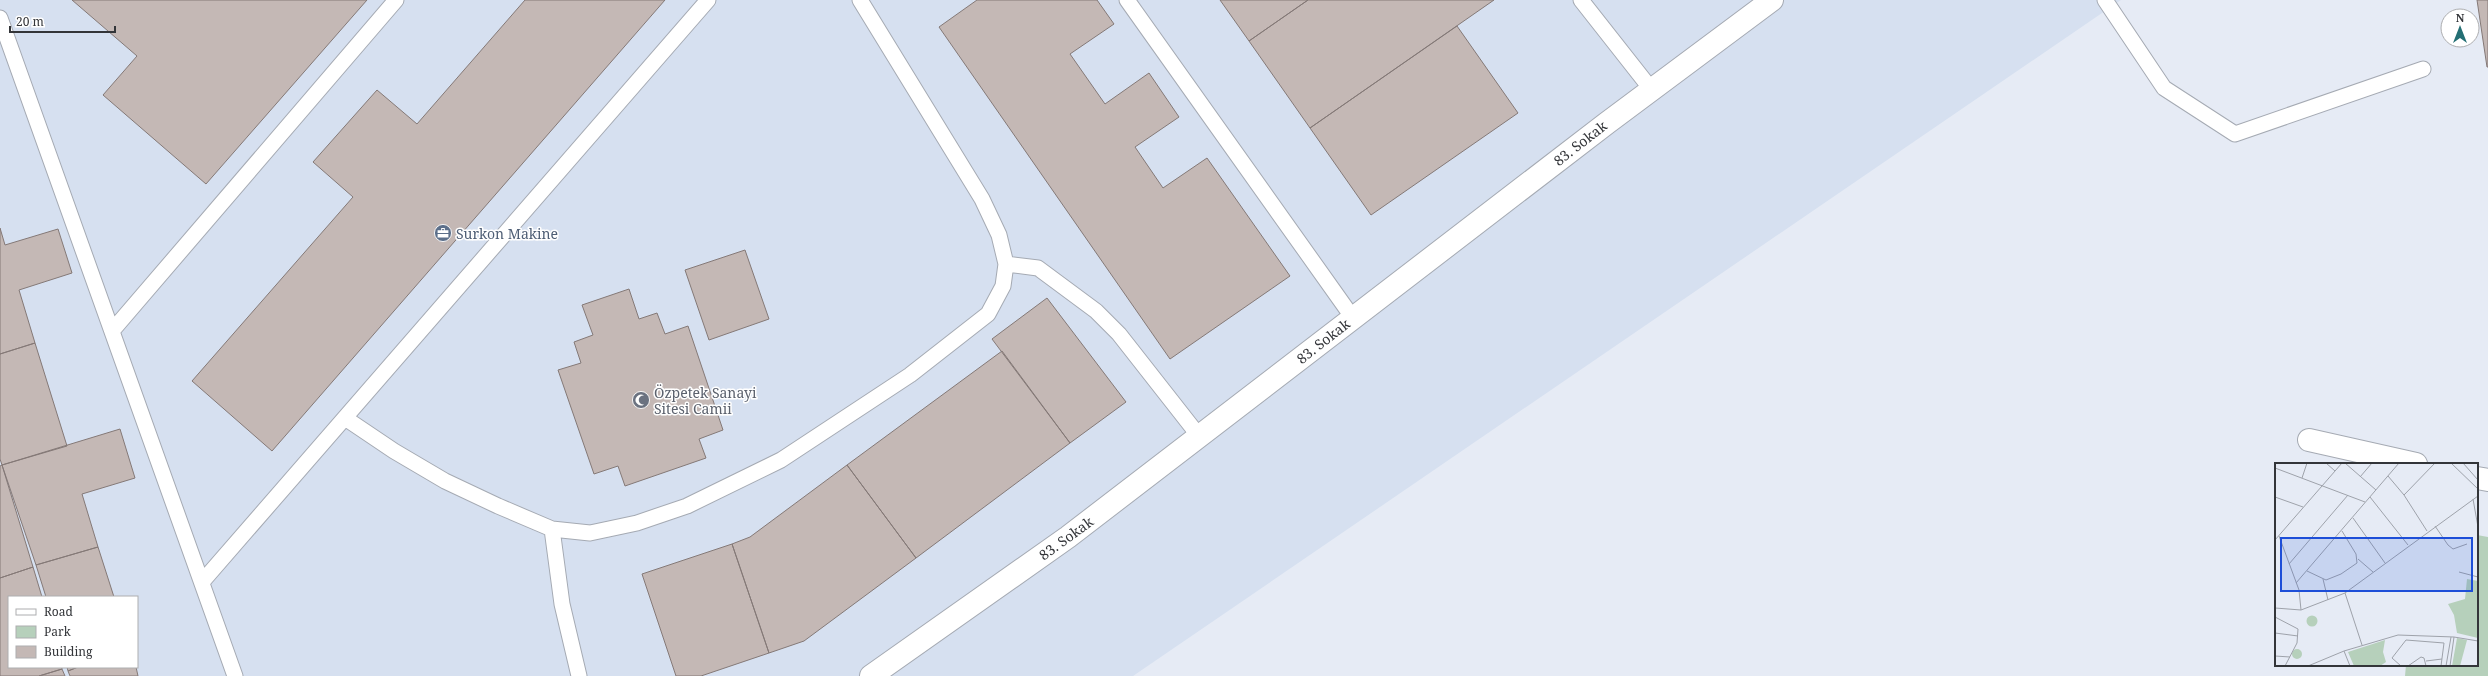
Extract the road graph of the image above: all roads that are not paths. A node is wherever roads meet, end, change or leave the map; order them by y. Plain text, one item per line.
1 (396, 0) edge
2 (708, 0) edge
3 (860, 0) edge
4 (1126, 0) edge
5 (1581, 0) edge
6 (1772, 0) edge
7 (2104, 0) edge
8 (0, 18) edge
9 (2423, 69) dead end
10 (1652, 89) junction
11 (1006, 264) junction
12 (1353, 318) junction
13 (112, 331) junction
14 (345, 418) junction
15 (1199, 436) junction
16 (2309, 440) dead end
17 (2412, 463) edge
18 (2478, 478) edge
19 (2488, 480) edge
20 (552, 529) junction
21 (202, 582) junction
22 (235, 676) edge
23 (579, 676) edge
24 (871, 676) edge

1 - 13 lane
2 - 14 lane
3 - 11 lane
4 - 12 lane
5 - 10 lane
6 - 10 street, 83. Sokak
7 - 9 lane
8 - 13 lane
10 - 12 street, 83. Sokak
11 - 15 lane
11 - 20 lane
12 - 15 street, 83. Sokak
13 - 21 lane
14 - 20 lane
14 - 21 lane
15 - 24 street, 83. Sokak
16 - 17 street
18 - 19 street
20 - 23 lane
21 - 22 lane

